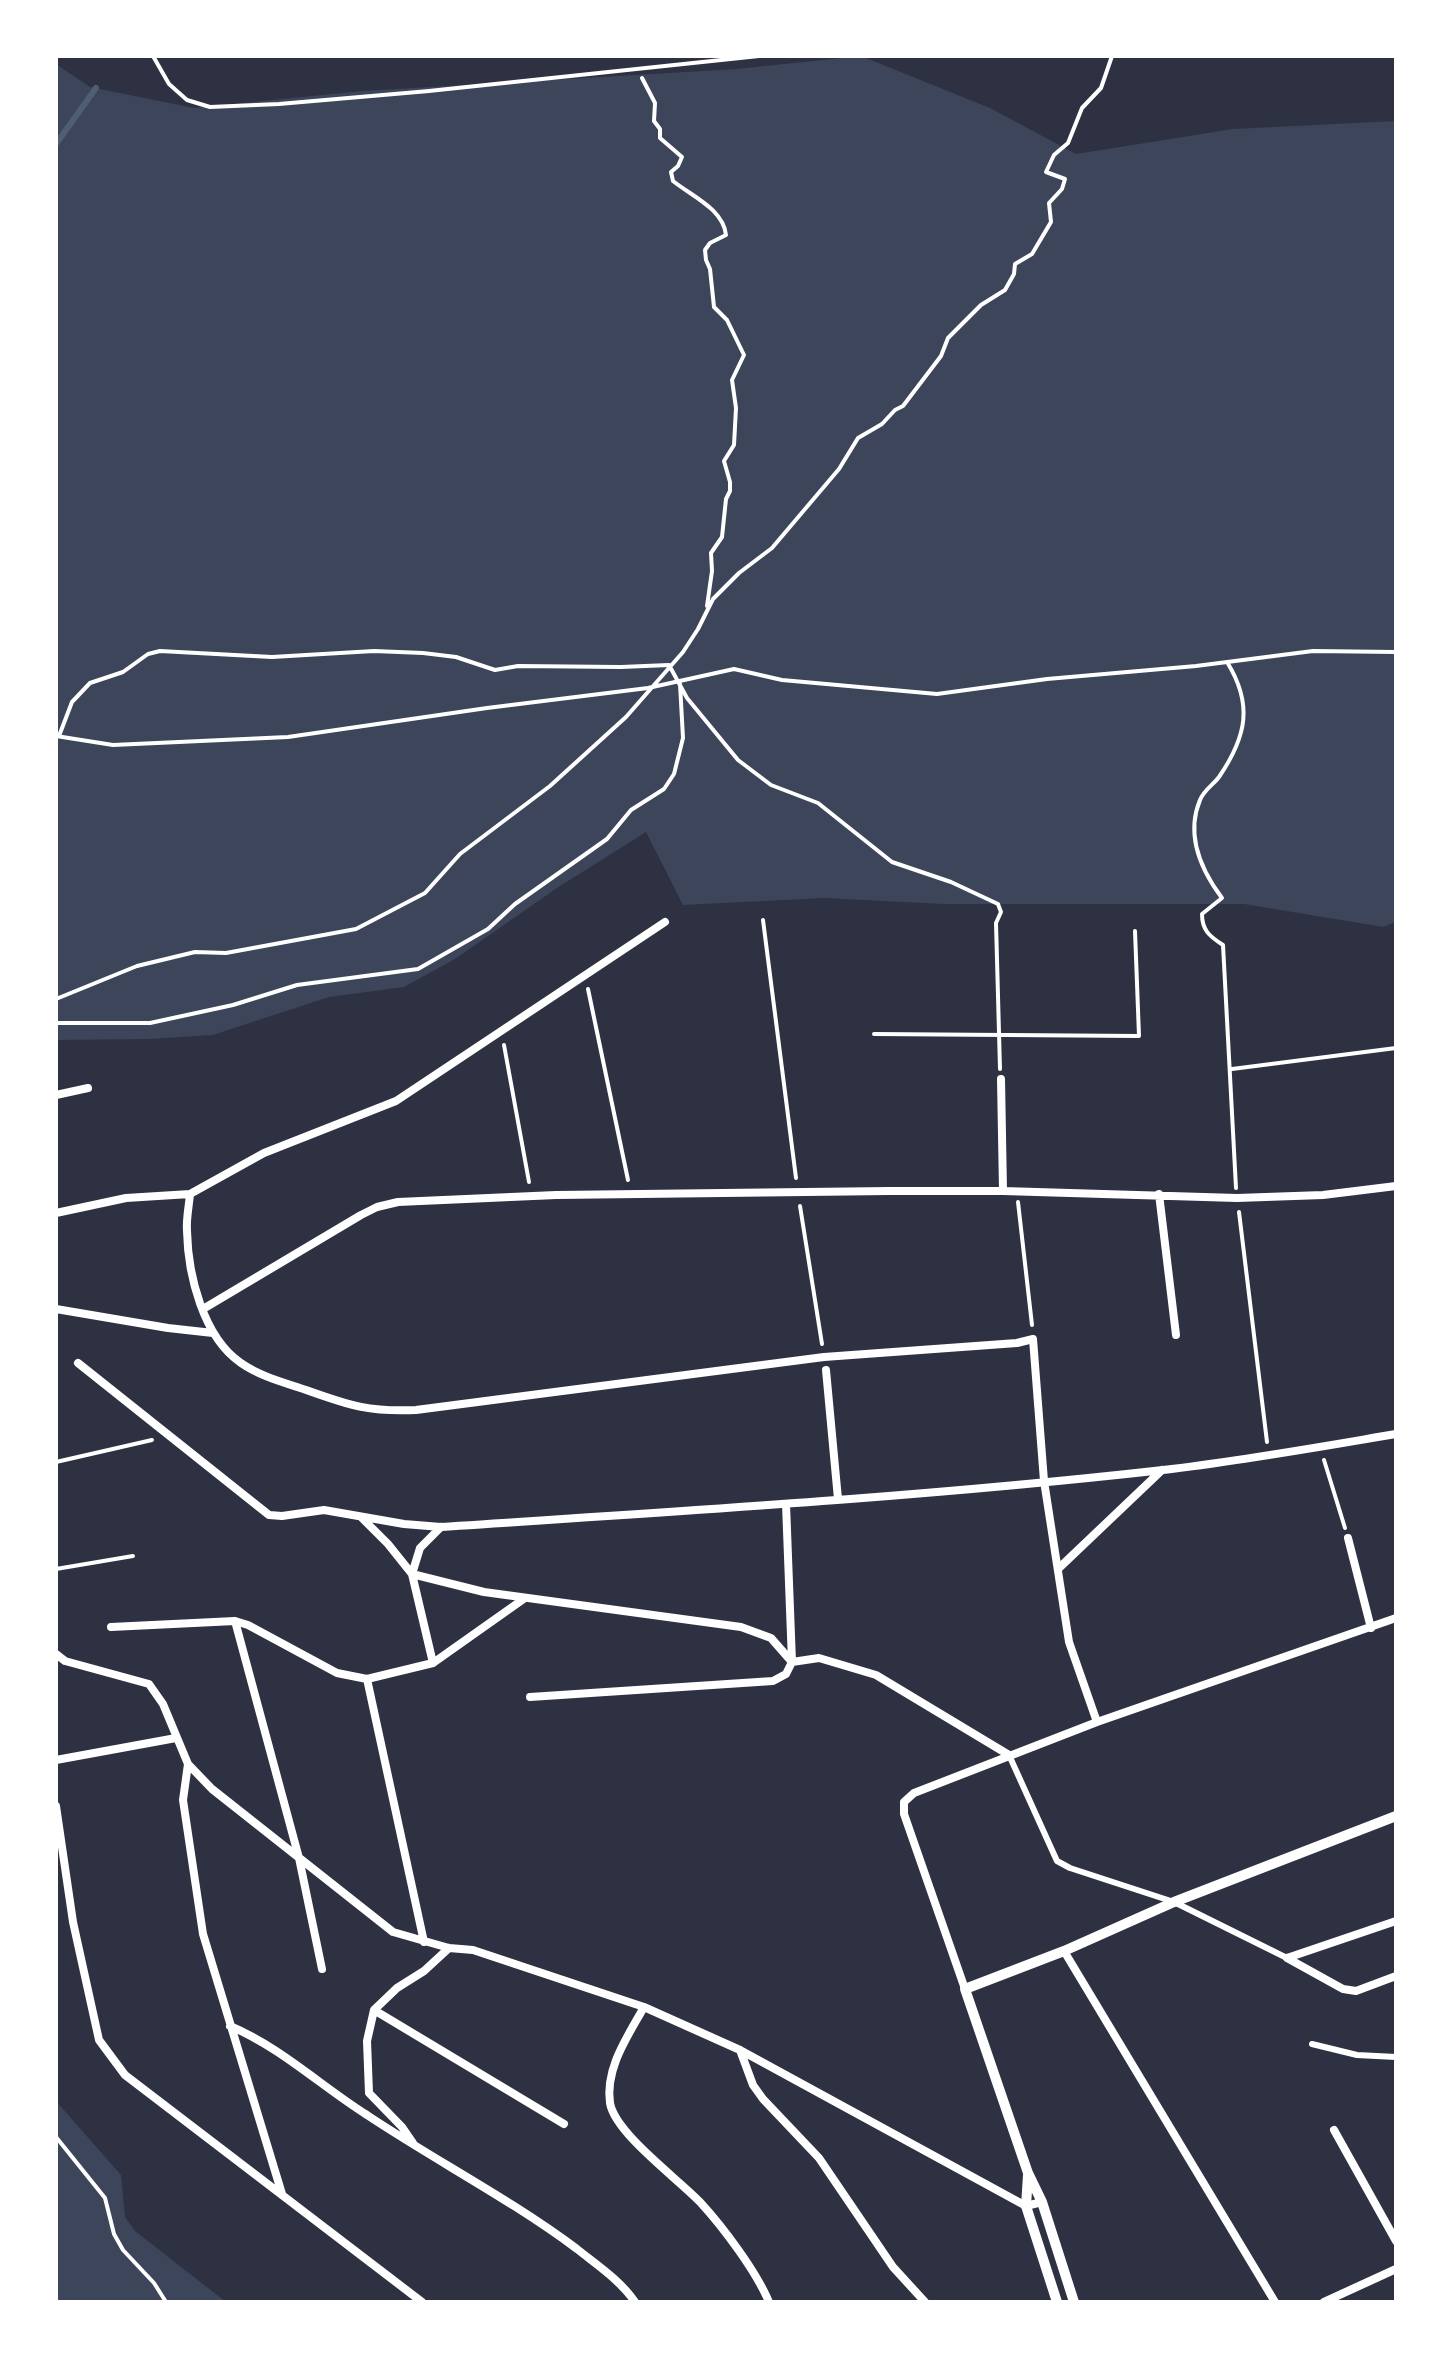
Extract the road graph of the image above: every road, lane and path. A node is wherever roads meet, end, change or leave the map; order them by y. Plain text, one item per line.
1 (153, 56) edge
2 (759, 56) edge
3 (1112, 56) edge
4 (641, 68) junction
5 (707, 606) junction
6 (1396, 652) edge
7 (1227, 662) junction
8 (669, 665) junction
9 (679, 681) junction
10 (655, 686) junction
11 (57, 736) edge
12 (763, 920) dead end
13 (665, 922) dead end
14 (1135, 931) dead end
15 (585, 976) junction
16 (56, 999) edge
17 (56, 1023) edge
18 (501, 1033) junction
19 (874, 1034) dead end
20 (1000, 1034) junction
21 (1396, 1048) edge
22 (1231, 1069) junction
23 (1001, 1079) joint
24 (88, 1088) dead end
25 (56, 1095) edge
26 (1396, 1186) edge
27 (1003, 1191) junction
28 (1017, 1191) junction
29 (798, 1192) junction
30 (190, 1194) junction
31 (631, 1194) junction
32 (1159, 1194) junction
33 (532, 1196) junction
34 (1237, 1198) junction
35 (56, 1213) edge
36 (56, 1309) edge
37 (203, 1309) junction
38 (213, 1333) junction
39 (1176, 1335) dead end
40 (1033, 1339) junction
41 (824, 1357) junction
42 (78, 1363) dead end
43 (826, 1370) dead end
44 (1396, 1434) edge
45 (170, 1436) junction
46 (1320, 1447) junction
47 (1269, 1456) junction
48 (56, 1462) edge
49 (1163, 1470) junction
50 (1044, 1481) junction
51 (838, 1499) junction
52 (786, 1504) junction
53 (362, 1518) junction
54 (441, 1527) junction
55 (1348, 1538) joint
56 (133, 1556) dead end
57 (56, 1569) edge
58 (1058, 1569) junction
59 (412, 1574) junction
60 (525, 1598) junction
61 (1396, 1618) edge
62 (235, 1621) junction
63 (111, 1627) dead end
64 (1371, 1628) junction
65 (56, 1654) edge
66 (792, 1662) junction
67 (433, 1663) junction
68 (367, 1679) junction
69 (530, 1697) dead end
70 (1097, 1722) junction
71 (176, 1738) junction
72 (1009, 1755) junction
73 (56, 1760) edge
74 (188, 1764) junction
75 (56, 1806) edge
76 (1396, 1816) edge
77 (299, 1858) junction
78 (1174, 1902) junction
79 (1396, 1921) edge
80 (424, 1942) junction
81 (449, 1948) junction
82 (1064, 1951) junction
83 (1287, 1958) junction
84 (322, 1969) dead end
85 (1396, 1976) edge
86 (965, 1989) junction
87 (644, 2007) junction
88 (374, 2010) junction
89 (230, 2026) junction
90 (1312, 2044) dead end
91 (740, 2050) junction
92 (1396, 2057) edge
93 (564, 2124) dead end
94 (1334, 2130) dead end
95 (56, 2137) edge
96 (416, 2147) junction
97 (1028, 2173) junction
98 (283, 2195) junction
99 (1042, 2202) junction
100 (1026, 2206) junction
101 (1396, 2241) edge
102 (1396, 2269) edge
103 (166, 2302) edge
104 (422, 2302) edge
105 (635, 2302) edge
106 (769, 2302) edge
107 (925, 2302) edge
108 (1057, 2302) edge
109 (1074, 2302) edge
110 (1275, 2302) edge
111 (1324, 2302) edge

1 - 4 lane
2 - 4 lane
3 - 5 path
4 - 5 path
5 - 8 path
6 - 7 path
7 - 9 path
7 - 22 path
8 - 9 path
8 - 10 path
8 - 11 path
9 - 10 path
9 - 17 path
9 - 20 path
10 - 11 path
10 - 16 path
12 - 29 path
13 - 15 street
14 - 20 path
15 - 18 street
15 - 31 path
18 - 30 street
18 - 33 path
19 - 20 path
20 - 23 path
21 - 22 path
22 - 34 path
23 - 27 street
24 - 25 street
26 - 34 street
27 - 28 street
27 - 29 street
28 - 32 street
28 - 40 path
29 - 31 street
29 - 41 path
30 - 35 street
30 - 37 street
31 - 33 street
32 - 34 street
32 - 39 street
33 - 37 street
34 - 47 path
36 - 38 street
37 - 38 street
38 - 41 street
40 - 41 street
40 - 50 street
42 - 45 street
43 - 51 street
44 - 46 street
45 - 48 path
45 - 53 street
46 - 47 street
46 - 55 path
47 - 49 street
49 - 50 street
49 - 58 street
50 - 51 street
50 - 58 street
51 - 52 street
52 - 54 street
52 - 66 street
53 - 54 street
53 - 59 street
54 - 59 street
55 - 64 street
56 - 57 path
58 - 70 street
59 - 60 street
59 - 67 street
60 - 66 street
60 - 67 street
61 - 64 street
62 - 63 street
62 - 68 street
62 - 77 street
64 - 70 street
65 - 71 street
66 - 69 street
66 - 72 street
67 - 68 street
68 - 80 street
70 - 72 street
71 - 73 street
71 - 74 street
72 - 78 street
72 - 86 street
74 - 77 street
74 - 89 street
75 - 98 street
76 - 78 street
77 - 80 street
77 - 84 street
78 - 82 street
78 - 83 street
79 - 83 street
80 - 81 street
81 - 87 street
81 - 88 street
82 - 86 street
82 - 110 street
83 - 85 street
86 - 97 street
87 - 91 street
87 - 106 street
88 - 93 street
88 - 96 street
89 - 96 street
89 - 98 street
90 - 92 street
91 - 100 street
91 - 107 street
94 - 101 street
95 - 103 path
96 - 105 street
97 - 99 street
97 - 100 street
98 - 104 street
99 - 100 street
99 - 109 street
100 - 108 street
102 - 111 street

